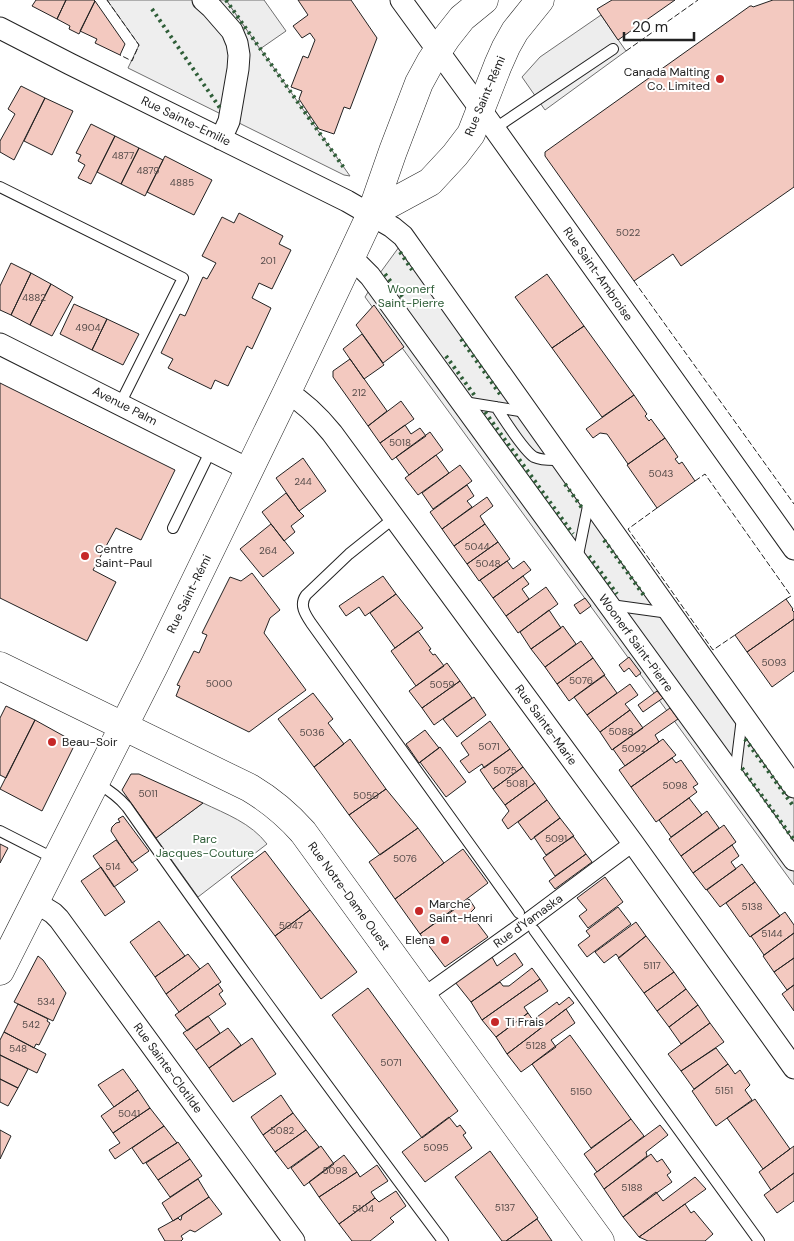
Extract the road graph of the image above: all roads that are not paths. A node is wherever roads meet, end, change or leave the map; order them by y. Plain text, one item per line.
1 (203, 0) edge
2 (401, 0) edge
3 (484, 0) edge
4 (540, 0) edge
5 (0, 28) edge
6 (613, 49) dead end
7 (437, 51) junction
8 (488, 120) junction
9 (221, 139) junction
10 (0, 187) edge
11 (371, 214) junction
12 (350, 259) junction
13 (0, 344) edge
14 (287, 392) junction
15 (462, 402) junction
16 (120, 404) junction
17 (496, 407) junction
18 (527, 412) junction
19 (211, 450) junction
20 (562, 460) junction
21 (250, 470) junction
22 (589, 498) junction
23 (394, 518) junction
24 (173, 528) dead end
25 (794, 549) edge
26 (577, 561) junction
27 (608, 604) junction
28 (670, 613) junction
29 (0, 666) edge
30 (742, 714) junction
31 (123, 726) junction
32 (734, 778) junction
33 (96, 782) junction
34 (794, 787) edge
35 (0, 832) edge
36 (633, 843) junction
37 (57, 860) junction
38 (794, 860) edge
39 (35, 902) junction
40 (519, 913) dead end
41 (534, 930) dead end
42 (0, 970) edge
43 (422, 998) junction
44 (794, 1068) edge
45 (294, 1241) edge
46 (444, 1241) edge
47 (600, 1241) edge
48 (760, 1241) edge

1 - 9 street
2 - 7 street, Rue Saint-Ambroise
3 - 7 main road, Rue Saint-Rémi
4 - 8 main road, Rue Saint-Rémi
5 - 9 street, Rue Sainte-Emilie
6 - 8 lane
7 - 8 street, Rue Saint-Ambroise
7 - 11 main road, Rue Saint-Rémi
8 - 11 main road, Rue Saint-Rémi
8 - 25 street, Rue Saint-Ambroise
9 - 11 street, Rue Sainte-Emilie
10 - 16 lane
11 - 12 main road, Rue Saint-Rémi
11 - 18 street
12 - 14 main road, Rue Saint-Rémi
12 - 15 street, Woonerf Saint-Pierre
13 - 16 street, Avenue Palm
14 - 21 main road, Rue Saint-Rémi
14 - 23 street, Rue Sainte-Marie
15 - 17 lane
15 - 26 street, Woonerf Saint-Pierre
16 - 19 street, Avenue Palm
17 - 18 lane
17 - 20 lane
18 - 20 street
19 - 21 street, Avenue Palm
19 - 24 lane
20 - 22 street
21 - 31 main road, Rue Saint-Rémi
22 - 26 lane
22 - 28 street
23 - 36 street, Rue Sainte-Marie
23 - 40 lane
26 - 27 street, Woonerf Saint-Pierre
27 - 28 lane
27 - 32 street, Woonerf Saint-Pierre
28 - 30 street
29 - 31 main road, Rue Notre-Dame Ouest
30 - 32 lane
30 - 34 street
31 - 33 main road, Rue Saint-Rémi
31 - 43 main road, Rue Notre-Dame Ouest
32 - 38 street, Woonerf Saint-Pierre
33 - 37 main road, Rue Saint-Rémi
33 - 46 lane
35 - 37 lane
36 - 43 street, Rue d'Yamaska
36 - 44 street, Rue Sainte-Marie
37 - 39 main road, Rue Saint-Rémi
39 - 42 main road, Rue Saint-Rémi
39 - 45 street, Rue Sainte-Clotilde
41 - 48 lane
43 - 47 main road, Rue Notre-Dame Ouest

